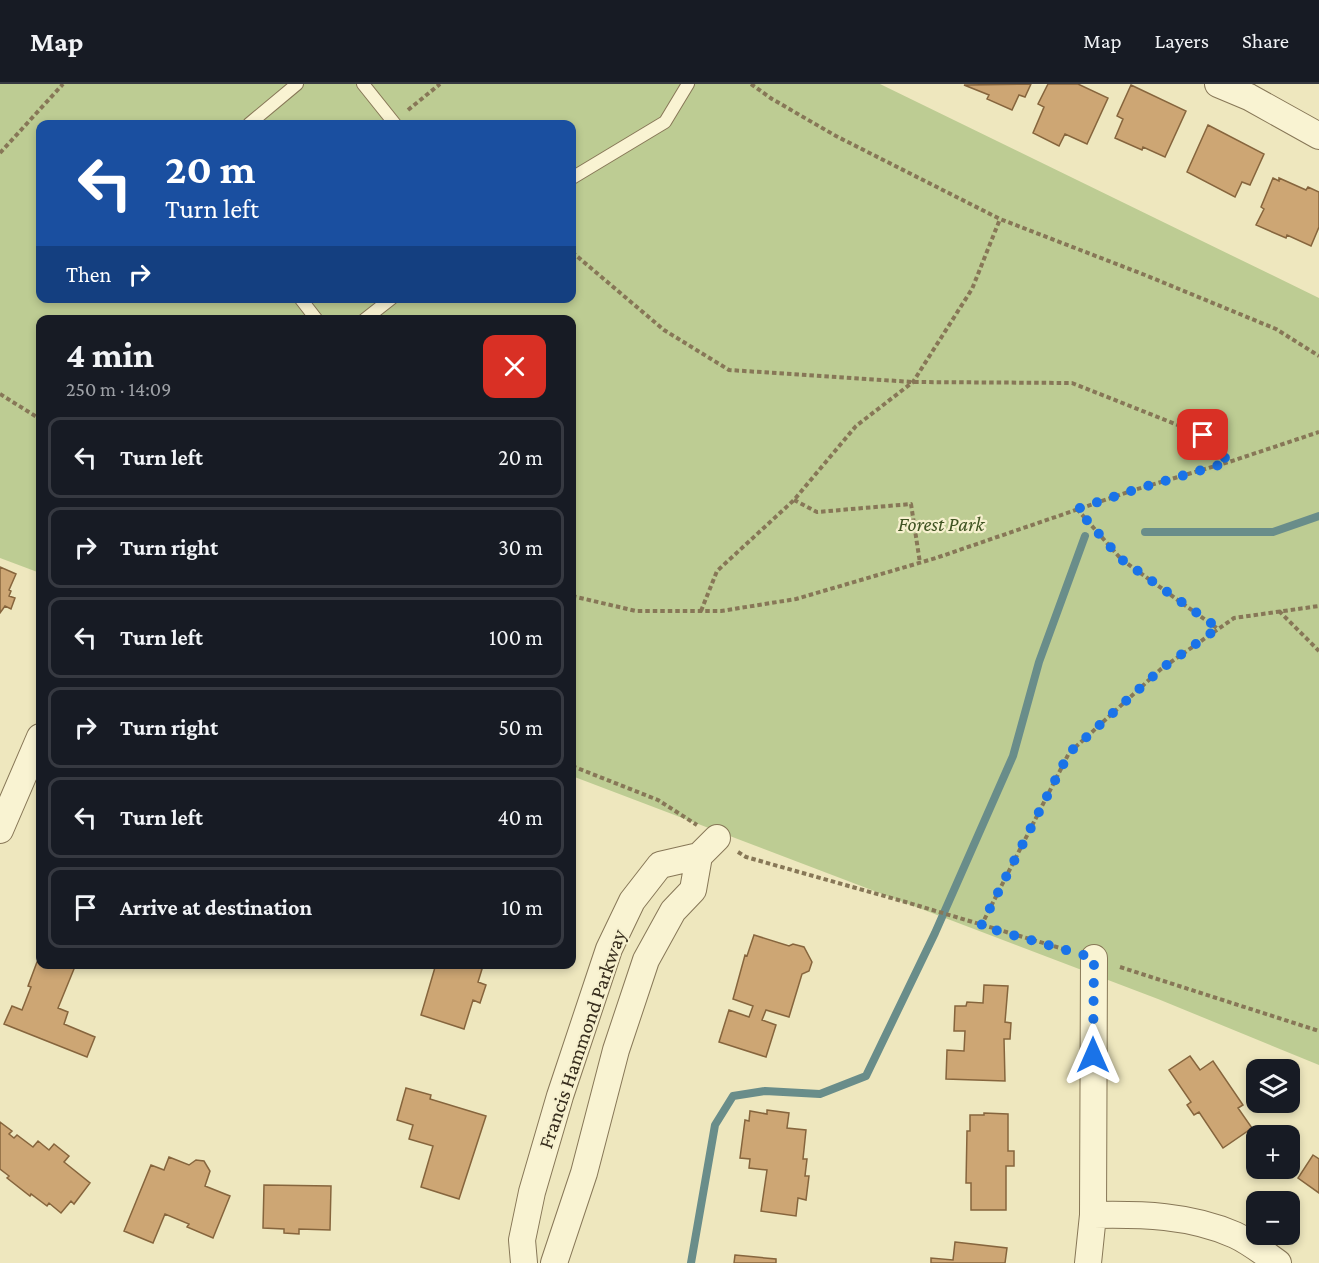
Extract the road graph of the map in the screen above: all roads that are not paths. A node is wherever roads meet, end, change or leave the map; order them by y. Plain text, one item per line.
1 (297, 84) edge
2 (363, 84) edge
3 (688, 84) edge
4 (1218, 84) edge
5 (1252, 90) edge
6 (254, 120) edge
7 (392, 120) edge
8 (1319, 136) edge
9 (576, 176) edge
10 (386, 303) edge
11 (370, 315) edge
12 (36, 746) edge
13 (0, 830) edge
14 (717, 838) dead end
15 (699, 856) junction
16 (1094, 958) road end
17 (1093, 1215) junction
18 (524, 1263) edge
19 (554, 1263) edge
20 (1088, 1263) edge
21 (1278, 1263) edge

1 - 6 lane
2 - 7 lane
3 - 9 lane
4 - 5 street
5 - 8 street
10 - 11 lane
12 - 13 street
14 - 15 street
15 - 18 street, Francis Hammond Parkway
15 - 19 street, Francis Hammond Parkway
16 - 17 street
17 - 20 street
17 - 21 street

